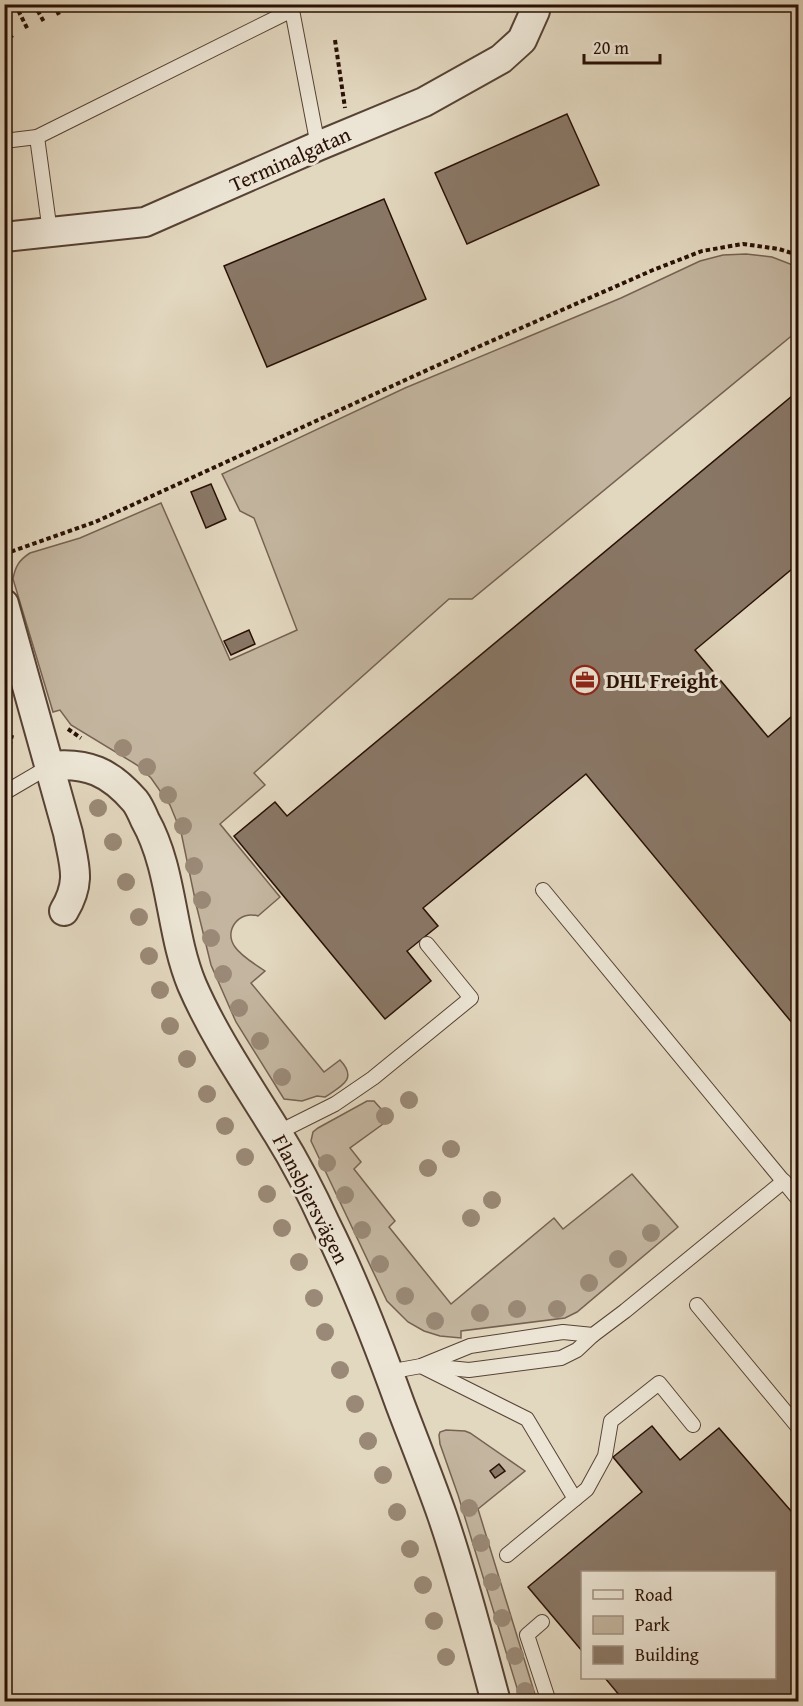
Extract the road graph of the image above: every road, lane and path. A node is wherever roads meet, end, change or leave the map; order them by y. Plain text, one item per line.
1 (15, 4) edge
2 (34, 4) edge
3 (54, 4) edge
4 (535, 4) edge
5 (59, 15) dead end
6 (44, 22) dead end
7 (4, 23) edge
8 (28, 30) dead end
9 (12, 38) dead end
10 (37, 137) junction
11 (4, 141) edge
12 (318, 146) junction
13 (50, 232) junction
14 (4, 237) edge
15 (798, 255) edge
16 (4, 554) edge
17 (4, 604) edge
18 (38, 723) junction
19 (87, 741) dead end
20 (50, 766) junction
21 (4, 793) edge
22 (543, 890) dead end
23 (64, 911) dead end
24 (428, 944) dead end
25 (278, 1133) junction
26 (784, 1181) junction
27 (798, 1199) edge
28 (697, 1305) dead end
29 (593, 1335) junction
30 (421, 1366) junction
31 (388, 1372) junction
32 (693, 1425) dead end
33 (798, 1427) edge
34 (575, 1499) junction
35 (507, 1555) dead end
36 (542, 1622) dead end
37 (496, 1701) edge
38 (549, 1701) edge

1 - 8 path
2 - 6 path
3 - 5 path
4 - 12 street, Terminalgatan
7 - 9 path
10 - 11 lane
10 - 12 lane
10 - 13 lane
12 - 13 street, Terminalgatan
13 - 14 street, Terminalgatan
15 - 16 path
17 - 18 street
18 - 19 path
18 - 20 street
20 - 21 lane
20 - 23 street
20 - 25 street, Flansbjersvägen
22 - 26 lane
24 - 25 lane
25 - 31 street, Flansbjersvägen
26 - 27 lane
26 - 29 lane
28 - 33 lane
29 - 30 lane
29 - 30 lane
30 - 31 lane
30 - 34 lane
31 - 37 street, Flansbjersvägen
32 - 34 lane
34 - 35 lane
36 - 38 lane

